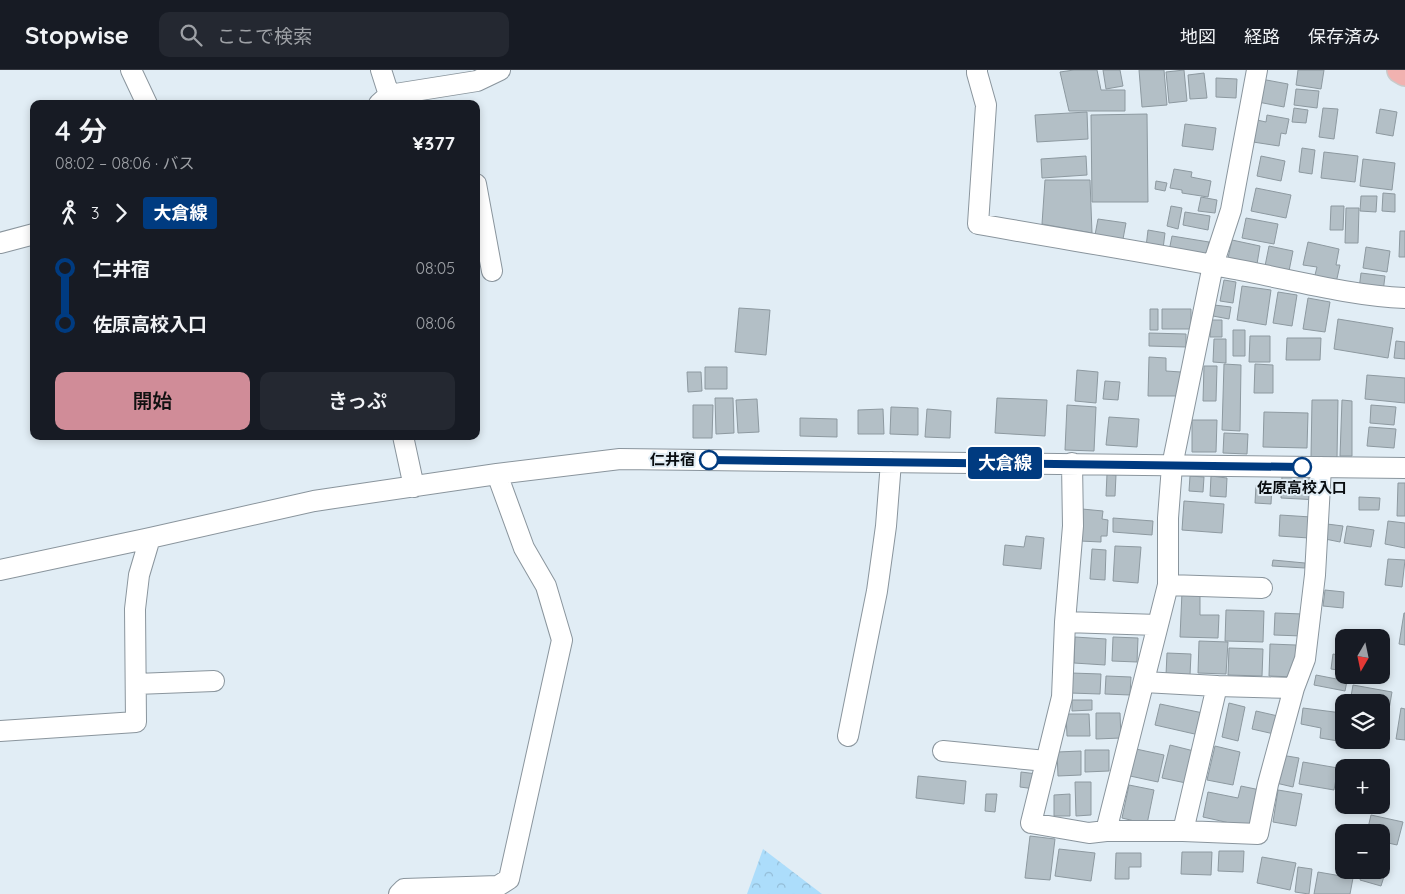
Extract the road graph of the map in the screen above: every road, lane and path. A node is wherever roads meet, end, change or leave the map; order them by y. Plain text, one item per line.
1 (131, 70) edge
2 (381, 70) edge
3 (500, 70) edge
4 (977, 70) edge
5 (1257, 70) edge
6 (1400, 70) edge
7 (1405, 73) edge
8 (422, 97) edge
9 (145, 100) edge
10 (384, 100) edge
11 (480, 206) edge
12 (30, 235) edge
13 (0, 243) edge
14 (1213, 265) junction
15 (492, 271) dead end
16 (1405, 298) edge
17 (404, 440) edge
18 (891, 462) junction
19 (1072, 463) junction
20 (1172, 466) junction
21 (1321, 467) junction
22 (1405, 468) edge
23 (497, 474) junction
24 (414, 486) junction
25 (150, 538) junction
26 (0, 570) edge
27 (1168, 585) junction
28 (1262, 588) dead end
29 (1066, 622) junction
30 (1158, 625) junction
31 (214, 680) dead end
32 (1144, 682) junction
33 (136, 684) junction
34 (1217, 686) junction
35 (1294, 688) junction
36 (0, 731) edge
37 (848, 736) dead end
38 (943, 751) dead end
39 (1046, 761) junction
40 (1106, 831) junction
41 (1183, 831) junction
42 (399, 894) edge

1 - 9 street
2 - 10 street
3 - 8 street
4 - 14 street
5 - 14 street
6 - 7 main road
8 - 10 street
11 - 15 street
12 - 13 street
14 - 16 street
14 - 20 street
17 - 24 street
18 - 19 street
18 - 23 street
18 - 37 street
19 - 20 street
19 - 29 street
20 - 21 street
20 - 27 street
21 - 22 street
21 - 35 street
23 - 24 street
23 - 42 street
24 - 25 street
25 - 26 street
25 - 33 street
27 - 28 street
27 - 30 street
29 - 30 street
29 - 39 street
30 - 32 street
31 - 33 street
32 - 34 street
32 - 40 street
33 - 36 street
34 - 35 street
34 - 41 street
35 - 41 street
38 - 39 street
39 - 40 street
40 - 41 street

